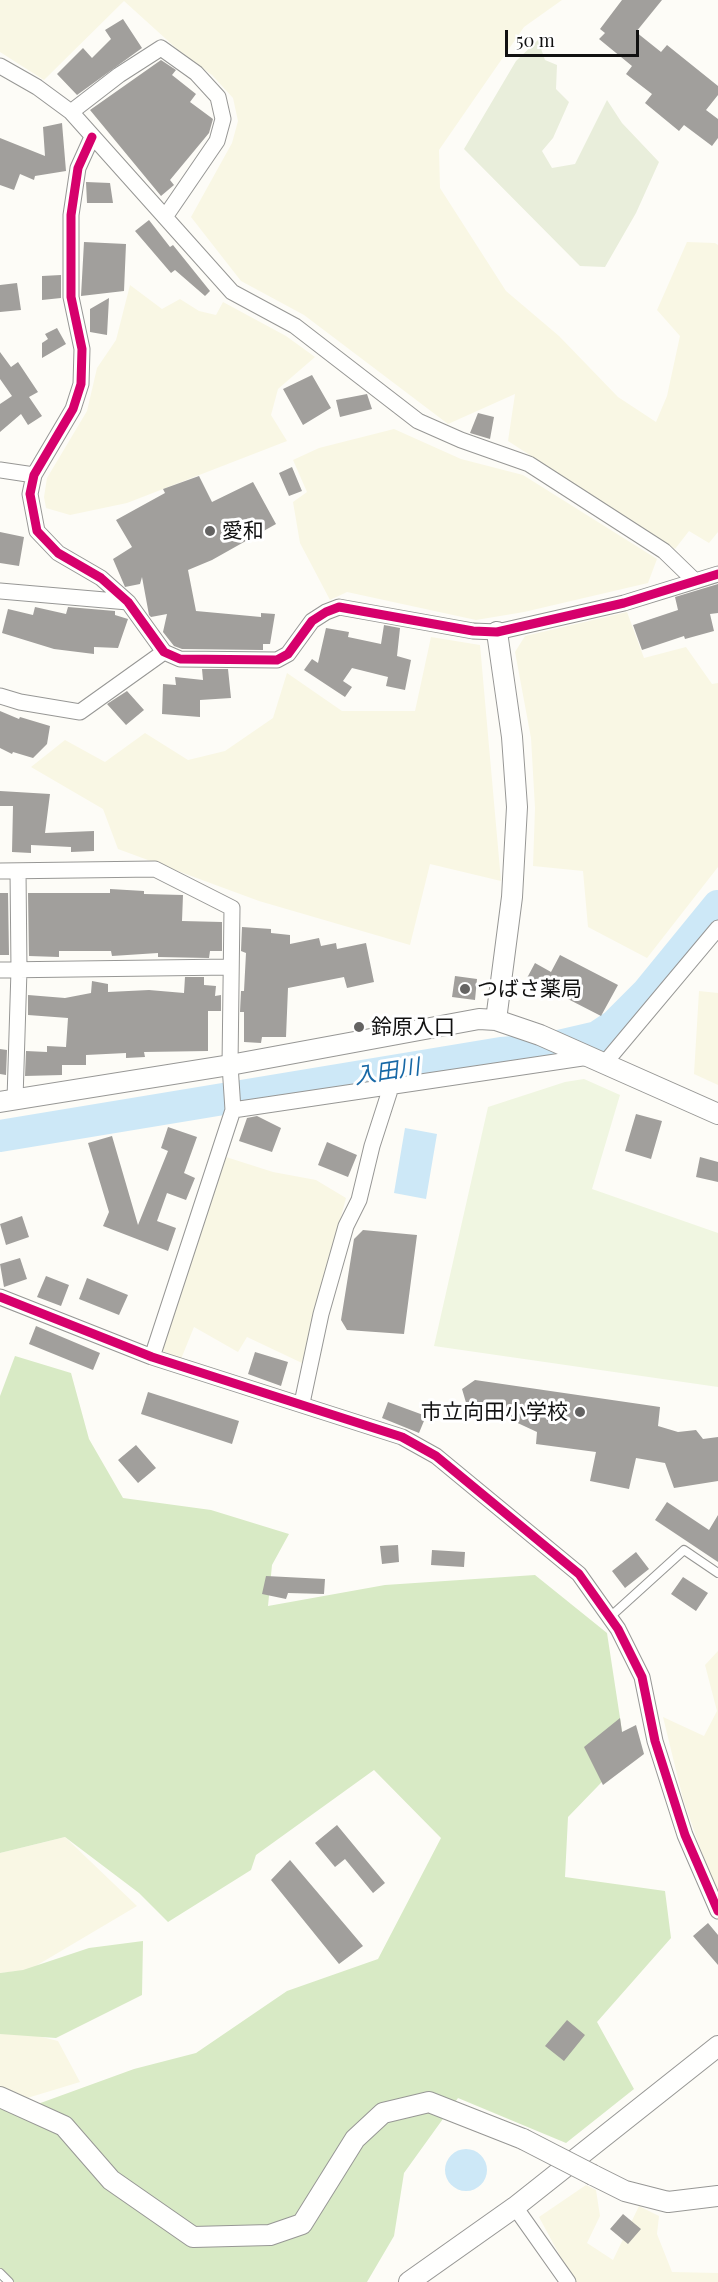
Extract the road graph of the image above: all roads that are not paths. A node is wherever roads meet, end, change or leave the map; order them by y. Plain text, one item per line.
1 (0, 66) edge
2 (71, 112) junction
3 (92, 137) junction
4 (165, 217) junction
5 (0, 470) edge
6 (34, 476) junction
7 (718, 574) edge
8 (694, 580) junction
9 (0, 591) edge
10 (128, 602) junction
11 (497, 632) junction
12 (164, 652) junction
13 (0, 696) edge
14 (0, 871) edge
15 (18, 871) junction
16 (718, 928) edge
17 (231, 967) junction
18 (0, 970) edge
19 (19, 970) junction
20 (496, 1020) junction
21 (597, 1060) junction
22 (230, 1074) junction
23 (391, 1087) junction
24 (7, 1100) edge
25 (233, 1106) junction
26 (718, 1114) edge
27 (0, 1297) edge
28 (152, 1357) junction
29 (302, 1403) junction
30 (718, 1574) edge
31 (610, 1617) junction
32 (718, 1911) edge
33 (718, 2046) edge
34 (0, 2097) edge
35 (718, 2196) edge
36 (515, 2207) junction
37 (0, 2273) edge
38 (9, 2282) edge
39 (409, 2282) edge
40 (568, 2282) edge

1 - 2 street
2 - 3 street
2 - 4 street
3 - 4 street
3 - 6 street
4 - 8 street
5 - 6 street
6 - 10 street
7 - 8 street
8 - 11 street
9 - 10 street
10 - 12 street
11 - 12 street
11 - 20 street
12 - 13 street
14 - 15 street
15 - 17 street
15 - 19 street
16 - 21 street
17 - 19 street
17 - 22 street
18 - 19 street
19 - 24 street
20 - 21 street
20 - 22 street
21 - 23 street
21 - 26 street
22 - 24 street
22 - 25 street
23 - 25 street
23 - 29 street
25 - 28 street
27 - 28 street
28 - 29 street
29 - 31 street
30 - 31 lane
31 - 32 street
33 - 36 street
34 - 35 street, bridge
36 - 39 street
36 - 40 street
37 - 38 lane

